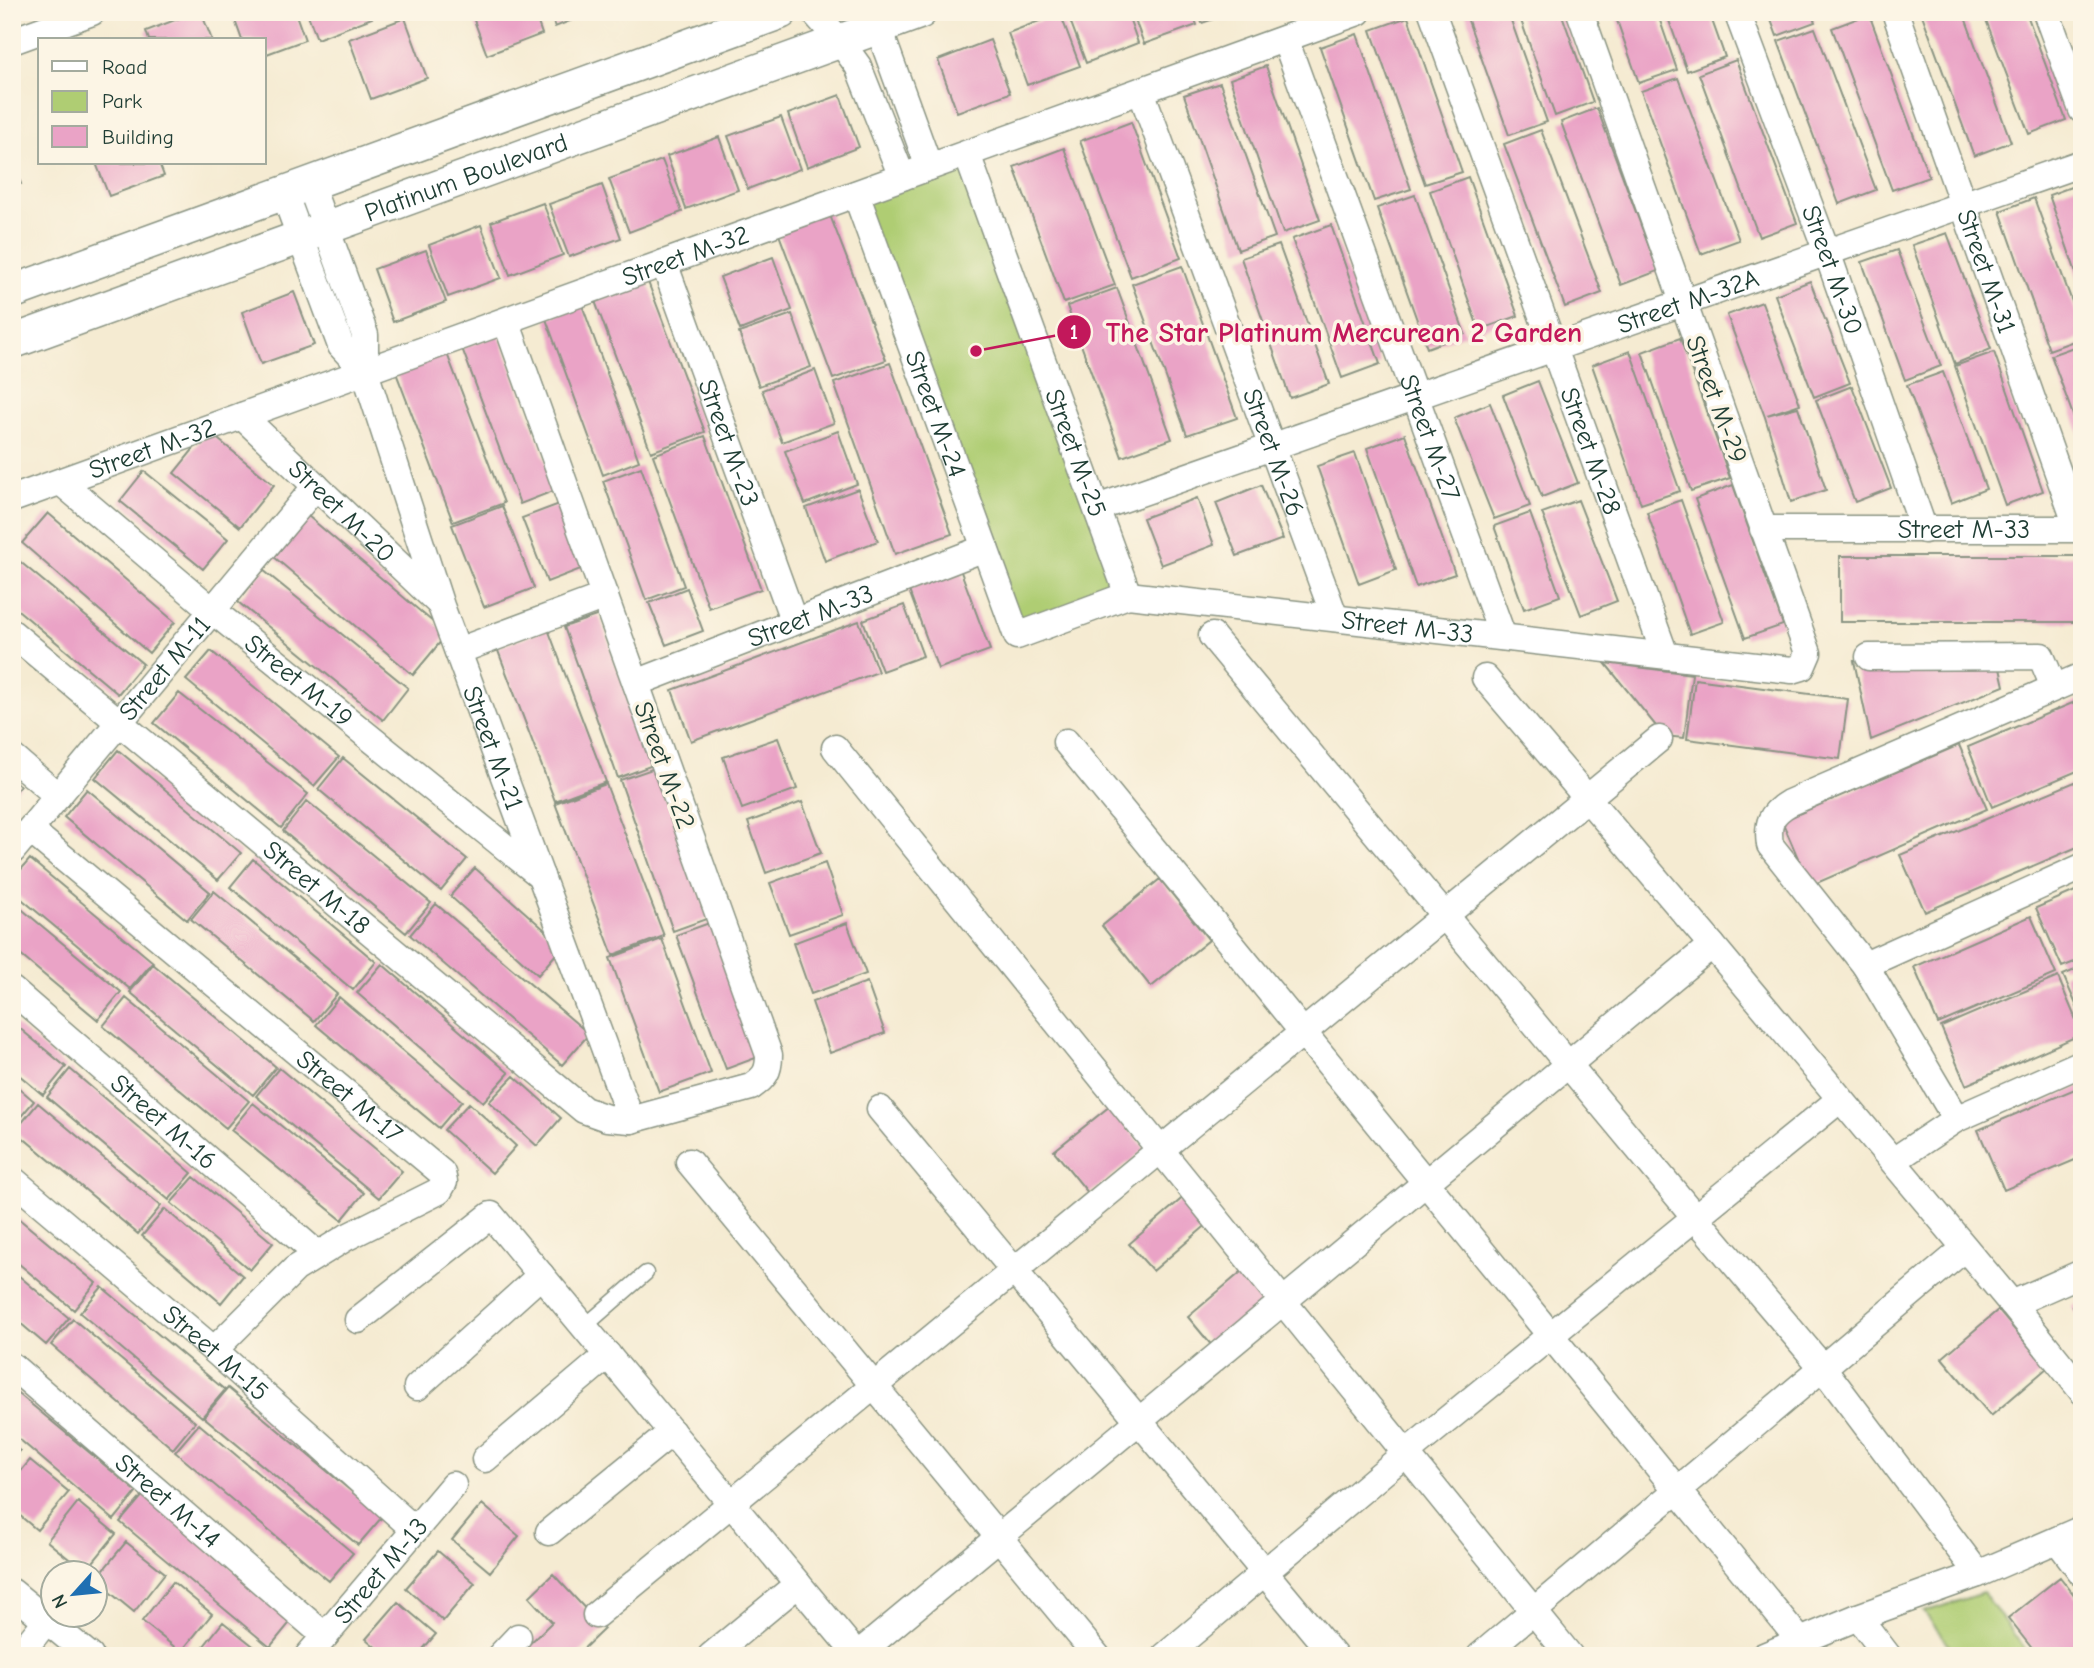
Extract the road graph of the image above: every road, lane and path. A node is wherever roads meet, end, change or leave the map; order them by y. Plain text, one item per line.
1 (92, 12) edge
2 (781, 12) edge
3 (814, 12) edge
4 (920, 12) edge
5 (1358, 12) edge
6 (1432, 12) edge
7 (1580, 12) edge
8 (1737, 12) edge
9 (1895, 12) edge
10 (2046, 12) edge
11 (883, 19) edge
12 (1285, 39) junction
13 (12, 41) edge
14 (840, 41) junction
15 (1141, 91) junction
16 (2082, 110) edge
17 (967, 154) junction
18 (2082, 163) edge
19 (929, 167) junction
20 (902, 177) junction
21 (297, 188) junction
22 (856, 194) junction
23 (1964, 205) junction
24 (313, 233) junction
25 (1827, 253) junction
26 (664, 264) junction
27 (12, 292) edge
28 (1683, 303) junction
29 (506, 321) junction
30 (12, 342) edge
31 (1554, 348) junction
32 (365, 372) junction
33 (1416, 397) junction
34 (242, 416) junction
35 (1272, 447) junction
36 (61, 482) junction
37 (316, 486) junction
38 (12, 499) edge
39 (1097, 509) junction
40 (1763, 529) junction
41 (2080, 529) edge
42 (1924, 530) junction
43 (985, 548) junction
44 (605, 596) junction
45 (1128, 596) junction
46 (441, 606) junction
47 (213, 611) junction
48 (1335, 618) junction
49 (794, 622) junction
50 (12, 634) edge
51 (1017, 635) joint
52 (1212, 636) dead end
53 (1503, 637) junction
54 (458, 651) junction
55 (1665, 655) junction
56 (1868, 657) dead end
57 (1802, 667) joint
58 (2082, 676) edge
59 (1485, 678) dead end
60 (636, 683) junction
61 (2054, 687) junction
62 (120, 721) junction
63 (1659, 738) dead end
64 (1066, 743) dead end
65 (835, 748) dead end
66 (12, 757) edge
67 (58, 796) junction
68 (1588, 797) junction
69 (30, 830) junction
70 (12, 851) edge
71 (2082, 867) edge
72 (541, 876) junction
73 (1445, 915) junction
74 (1712, 945) junction
75 (1865, 965) junction
76 (12, 990) edge
77 (1303, 1032) junction
78 (1569, 1063) junction
79 (2082, 1063) edge
80 (1839, 1100) junction
81 (880, 1109) dead end
82 (1956, 1119) junction
83 (631, 1120) junction
84 (1160, 1150) junction
85 (1893, 1161) junction
86 (689, 1162) dead end
87 (12, 1179) edge
88 (1426, 1182) junction
89 (1695, 1217) junction
90 (1965, 1248) junction
91 (317, 1254) junction
92 (1014, 1270) junction
93 (646, 1273) dead end
94 (2082, 1273) edge
95 (541, 1275) junction
96 (1283, 1301) junction
97 (2012, 1304) junction
98 (358, 1320) dead end
99 (584, 1327) junction
100 (1550, 1336) junction
101 (214, 1350) junction
102 (608, 1355) junction
103 (12, 1366) edge
104 (1823, 1368) junction
105 (874, 1385) junction
106 (416, 1387) dead end
107 (2082, 1391) edge
108 (1139, 1420) junction
109 (672, 1432) junction
110 (1405, 1454) junction
111 (485, 1459) dead end
112 (453, 1485) dead end
113 (1678, 1490) junction
114 (732, 1503) junction
115 (2082, 1528) edge
116 (415, 1530) junction
117 (550, 1532) dead end
118 (1000, 1536) junction
119 (2057, 1540) junction
120 (1264, 1572) junction
121 (2082, 1573) edge
122 (1978, 1574) junction
123 (798, 1584) junction
124 (12, 1592) edge
125 (1534, 1611) junction
126 (38, 1613) edge
127 (596, 1615) dead end
128 (1858, 1617) junction
129 (39, 1630) edge
130 (59, 1630) edge
131 (1801, 1642) junction
132 (316, 1646) edge
133 (857, 1655) edge
134 (18, 1656) edge
135 (90, 1656) edge
136 (711, 1656) edge
137 (1097, 1656) edge
138 (1165, 1656) edge
139 (1334, 1656) edge
140 (1480, 1656) edge
141 (1570, 1656) edge
142 (1764, 1656) edge
143 (1888, 1656) edge

1 - 13 street
2 - 21 street, Platinum Boulevard
3 - 14 street
4 - 11 street, Platinum Boulevard
5 - 12 street, Street M-32
6 - 31 street, Street M-28
7 - 28 street, Street M-29
8 - 25 street, Street M-30
9 - 23 street, Street M-31
10 - 16 street
11 - 14 street, Platinum Boulevard
11 - 19 street
12 - 15 street, Street M-32
12 - 33 street, Street M-27
14 - 20 street
14 - 24 street, Platinum Boulevard
15 - 17 street, Street M-32
15 - 35 street, Street M-26
17 - 19 street, Street M-32
17 - 39 street, Street M-25
18 - 23 street, Street M-32A
19 - 20 street, Street M-32
20 - 22 street, Street M-32
21 - 24 street
21 - 27 street, Platinum Boulevard
22 - 26 street, Street M-32
22 - 43 street, Street M-24
23 - 25 street, Street M-32A
23 - 41 street, Street M-31
24 - 30 street, Platinum Boulevard
24 - 32 street
25 - 28 street, Street M-32A
25 - 42 street, Street M-30
26 - 29 street, Street M-32
26 - 49 street, Street M-23
28 - 31 street, Street M-32A
28 - 40 street, Street M-29
29 - 32 street, Street M-32
29 - 44 street, Street M-22
31 - 33 street, Street M-32A
31 - 55 street, Street M-28
32 - 34 street, Street M-32
32 - 46 street, Street M-21
33 - 35 street, Street M-32A
33 - 53 street, Street M-27
34 - 36 street, Street M-32
34 - 37 street, Street M-20
35 - 39 street, Street M-32A
35 - 48 street, Street M-26
36 - 38 street, Street M-32
36 - 47 street, Street M-19
37 - 46 street, Street M-20
37 - 47 street, Street M-11
39 - 45 street, Street M-25
40 - 42 street, Street M-33
40 - 57 street, Street M-29
41 - 42 street, Street M-33
43 - 49 street, Street M-33
43 - 51 street, Street M-24
44 - 54 street
44 - 60 street, Street M-22
45 - 48 street, Street M-33
45 - 51 street, Street M-33
46 - 54 street, Street M-21
47 - 62 street, Street M-11
47 - 72 street, Street M-19
48 - 53 street, Street M-33
49 - 60 street, Street M-33
50 - 62 street, Street M-18
52 - 73 street
53 - 55 street, Street M-33
54 - 72 street, Street M-21
55 - 57 street, Street M-33
56 - 61 street
58 - 61 street
59 - 68 street
60 - 83 street, Street M-22
61 - 75 street
62 - 67 street, Street M-11
62 - 83 street, Street M-18
63 - 68 street
64 - 77 street
65 - 84 street
66 - 67 street
67 - 69 street, Street M-11
68 - 73 street
68 - 74 street
69 - 70 street, Street M-11
69 - 91 street, Street M-17
71 - 75 street
72 - 83 street, Street M-21
73 - 77 street
73 - 78 street
74 - 78 street
74 - 80 street
75 - 82 street
76 - 91 street, Street M-16
77 - 84 street
77 - 88 street
78 - 88 street
78 - 89 street
79 - 82 street
80 - 85 street
80 - 89 street
81 - 92 street
82 - 85 street
84 - 92 street
84 - 96 street
85 - 90 street
86 - 105 street
87 - 101 street, Street M-15
88 - 96 street
88 - 100 street
89 - 100 street
89 - 104 street
90 - 97 street
90 - 104 street
91 - 101 street, Street M-17
92 - 105 street
92 - 108 street
93 - 99 lane
94 - 97 street
95 - 98 street
95 - 99 street
95 - 106 street
96 - 108 street
96 - 110 street
97 - 107 street
99 - 102 street
100 - 110 street
100 - 113 street
101 - 116 street, Street M-15
102 - 109 street
102 - 111 street
103 - 132 street, Street M-14
104 - 113 street
104 - 122 street
105 - 114 street
105 - 118 street
108 - 118 street
108 - 120 street
109 - 114 street
109 - 117 street
110 - 120 street
110 - 125 street
112 - 116 street, Street M-13
113 - 125 street
113 - 131 street
114 - 123 street
114 - 127 street
115 - 119 street
116 - 132 street, Street M-13
118 - 133 street
118 - 137 street
119 - 121 street
119 - 122 street
120 - 138 street
120 - 139 street
122 - 128 street
123 - 133 street
123 - 136 street
124 - 126 street
125 - 140 street
125 - 141 street
128 - 131 street
128 - 143 street
129 - 134 street
130 - 135 street
131 - 142 street

